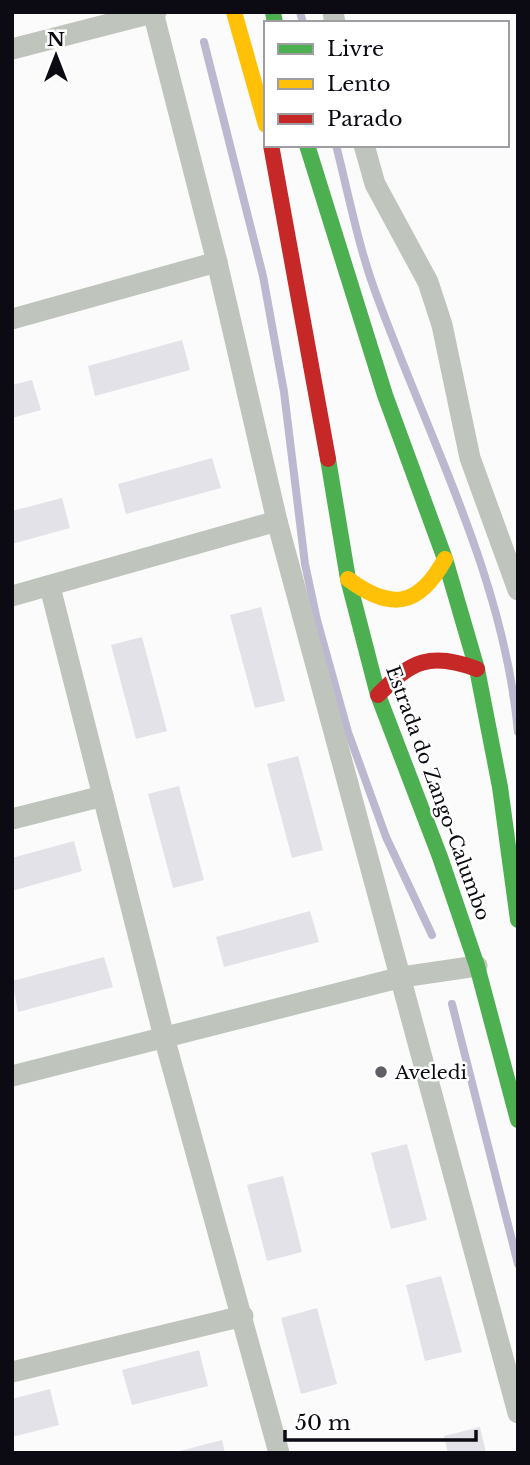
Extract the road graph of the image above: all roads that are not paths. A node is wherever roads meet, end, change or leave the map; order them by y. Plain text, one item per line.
1 (234, 12) edge
2 (154, 13) edge
3 (12, 48) edge
4 (264, 118) edge
5 (271, 147) edge
6 (308, 147) edge
7 (365, 147) edge
8 (217, 262) junction
9 (12, 319) edge
10 (277, 521) junction
11 (445, 559) junction
12 (348, 579) junction
13 (50, 587) junction
14 (518, 590) edge
15 (12, 596) edge
16 (477, 669) junction
17 (378, 695) junction
18 (103, 796) junction
19 (12, 819) edge
20 (518, 920) edge
21 (477, 966) junction
22 (402, 977) junction
23 (164, 1037) junction
24 (12, 1076) edge
25 (518, 1121) edge
26 (243, 1316) junction
27 (12, 1372) edge
28 (518, 1413) edge
29 (279, 1453) edge

1 - 4 main road
2 - 3 street
2 - 8 street
5 - 12 main road, Estrada do Zango-Calumbo
6 - 11 main road
7 - 14 street
8 - 9 street
8 - 10 street
10 - 13 street
10 - 22 street
11 - 12 main road
11 - 16 main road
12 - 17 main road, Estrada do Zango-Calumbo
13 - 15 street
13 - 18 street
16 - 17 main road
16 - 20 main road
17 - 21 main road, Estrada do Zango-Calumbo
18 - 19 street
18 - 23 street
21 - 22 street
21 - 25 main road, Estrada do Zango-Calumbo
22 - 23 street
22 - 28 street
23 - 24 street
23 - 26 street
26 - 27 street
26 - 29 street

